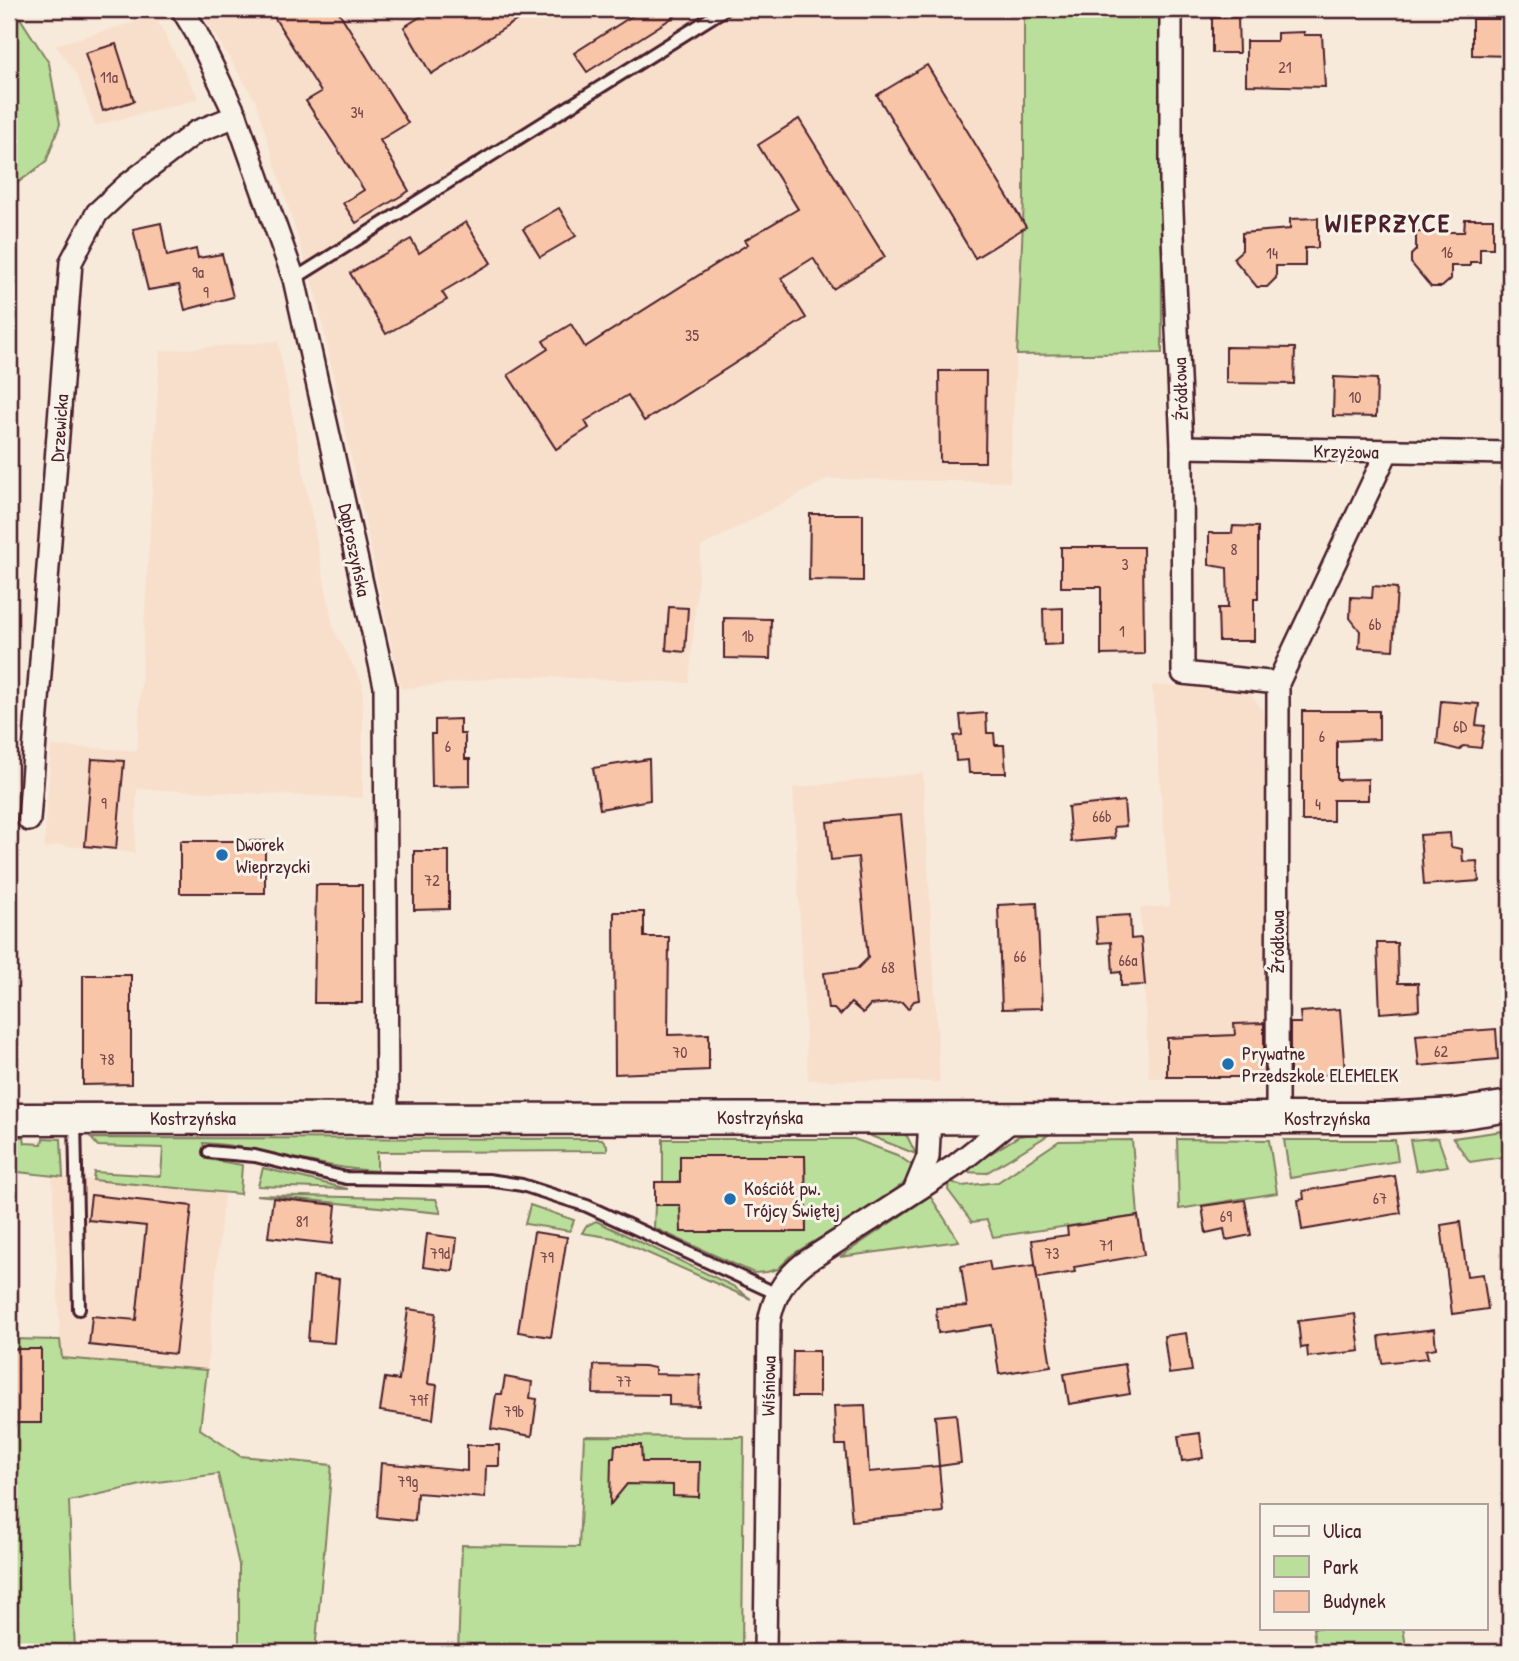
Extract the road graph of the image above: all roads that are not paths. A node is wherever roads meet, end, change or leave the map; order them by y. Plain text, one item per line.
1 (182, 9) edge
2 (725, 9) edge
3 (1171, 9) edge
4 (236, 116) junction
5 (294, 279) junction
6 (1182, 447) junction
7 (1387, 452) junction
8 (1510, 453) edge
9 (1278, 683) junction
10 (29, 820) dead end
11 (1510, 1106) edge
12 (387, 1117) junction
13 (930, 1117) junction
14 (1277, 1117) junction
15 (75, 1118) junction
16 (1016, 1118) junction
17 (9, 1119) edge
18 (209, 1152) dead end
19 (914, 1191) junction
20 (777, 1294) junction
21 (79, 1309) dead end
22 (765, 1652) edge

1 - 4 street, Dąbroszyńska
2 - 5 lane
3 - 6 street, Źródłowa
4 - 5 street, Dąbroszyńska
4 - 10 street, Drzewicka
5 - 12 street, Dąbroszyńska
6 - 7 street, Krzyżowa
6 - 9 street, Źródłowa
7 - 8 street, Krzyżowa
7 - 9 street, Źródłowa
9 - 14 street, Źródłowa
11 - 14 main road, Kostrzyńska
12 - 13 main road, Kostrzyńska
12 - 15 main road, Kostrzyńska
13 - 16 main road, Kostrzyńska
13 - 19 street
14 - 16 main road, Kostrzyńska
15 - 17 main road, Kostrzyńska
15 - 21 lane
16 - 19 street, Wiśniowa
18 - 20 lane
19 - 20 street, Wiśniowa
20 - 22 street, Wiśniowa

